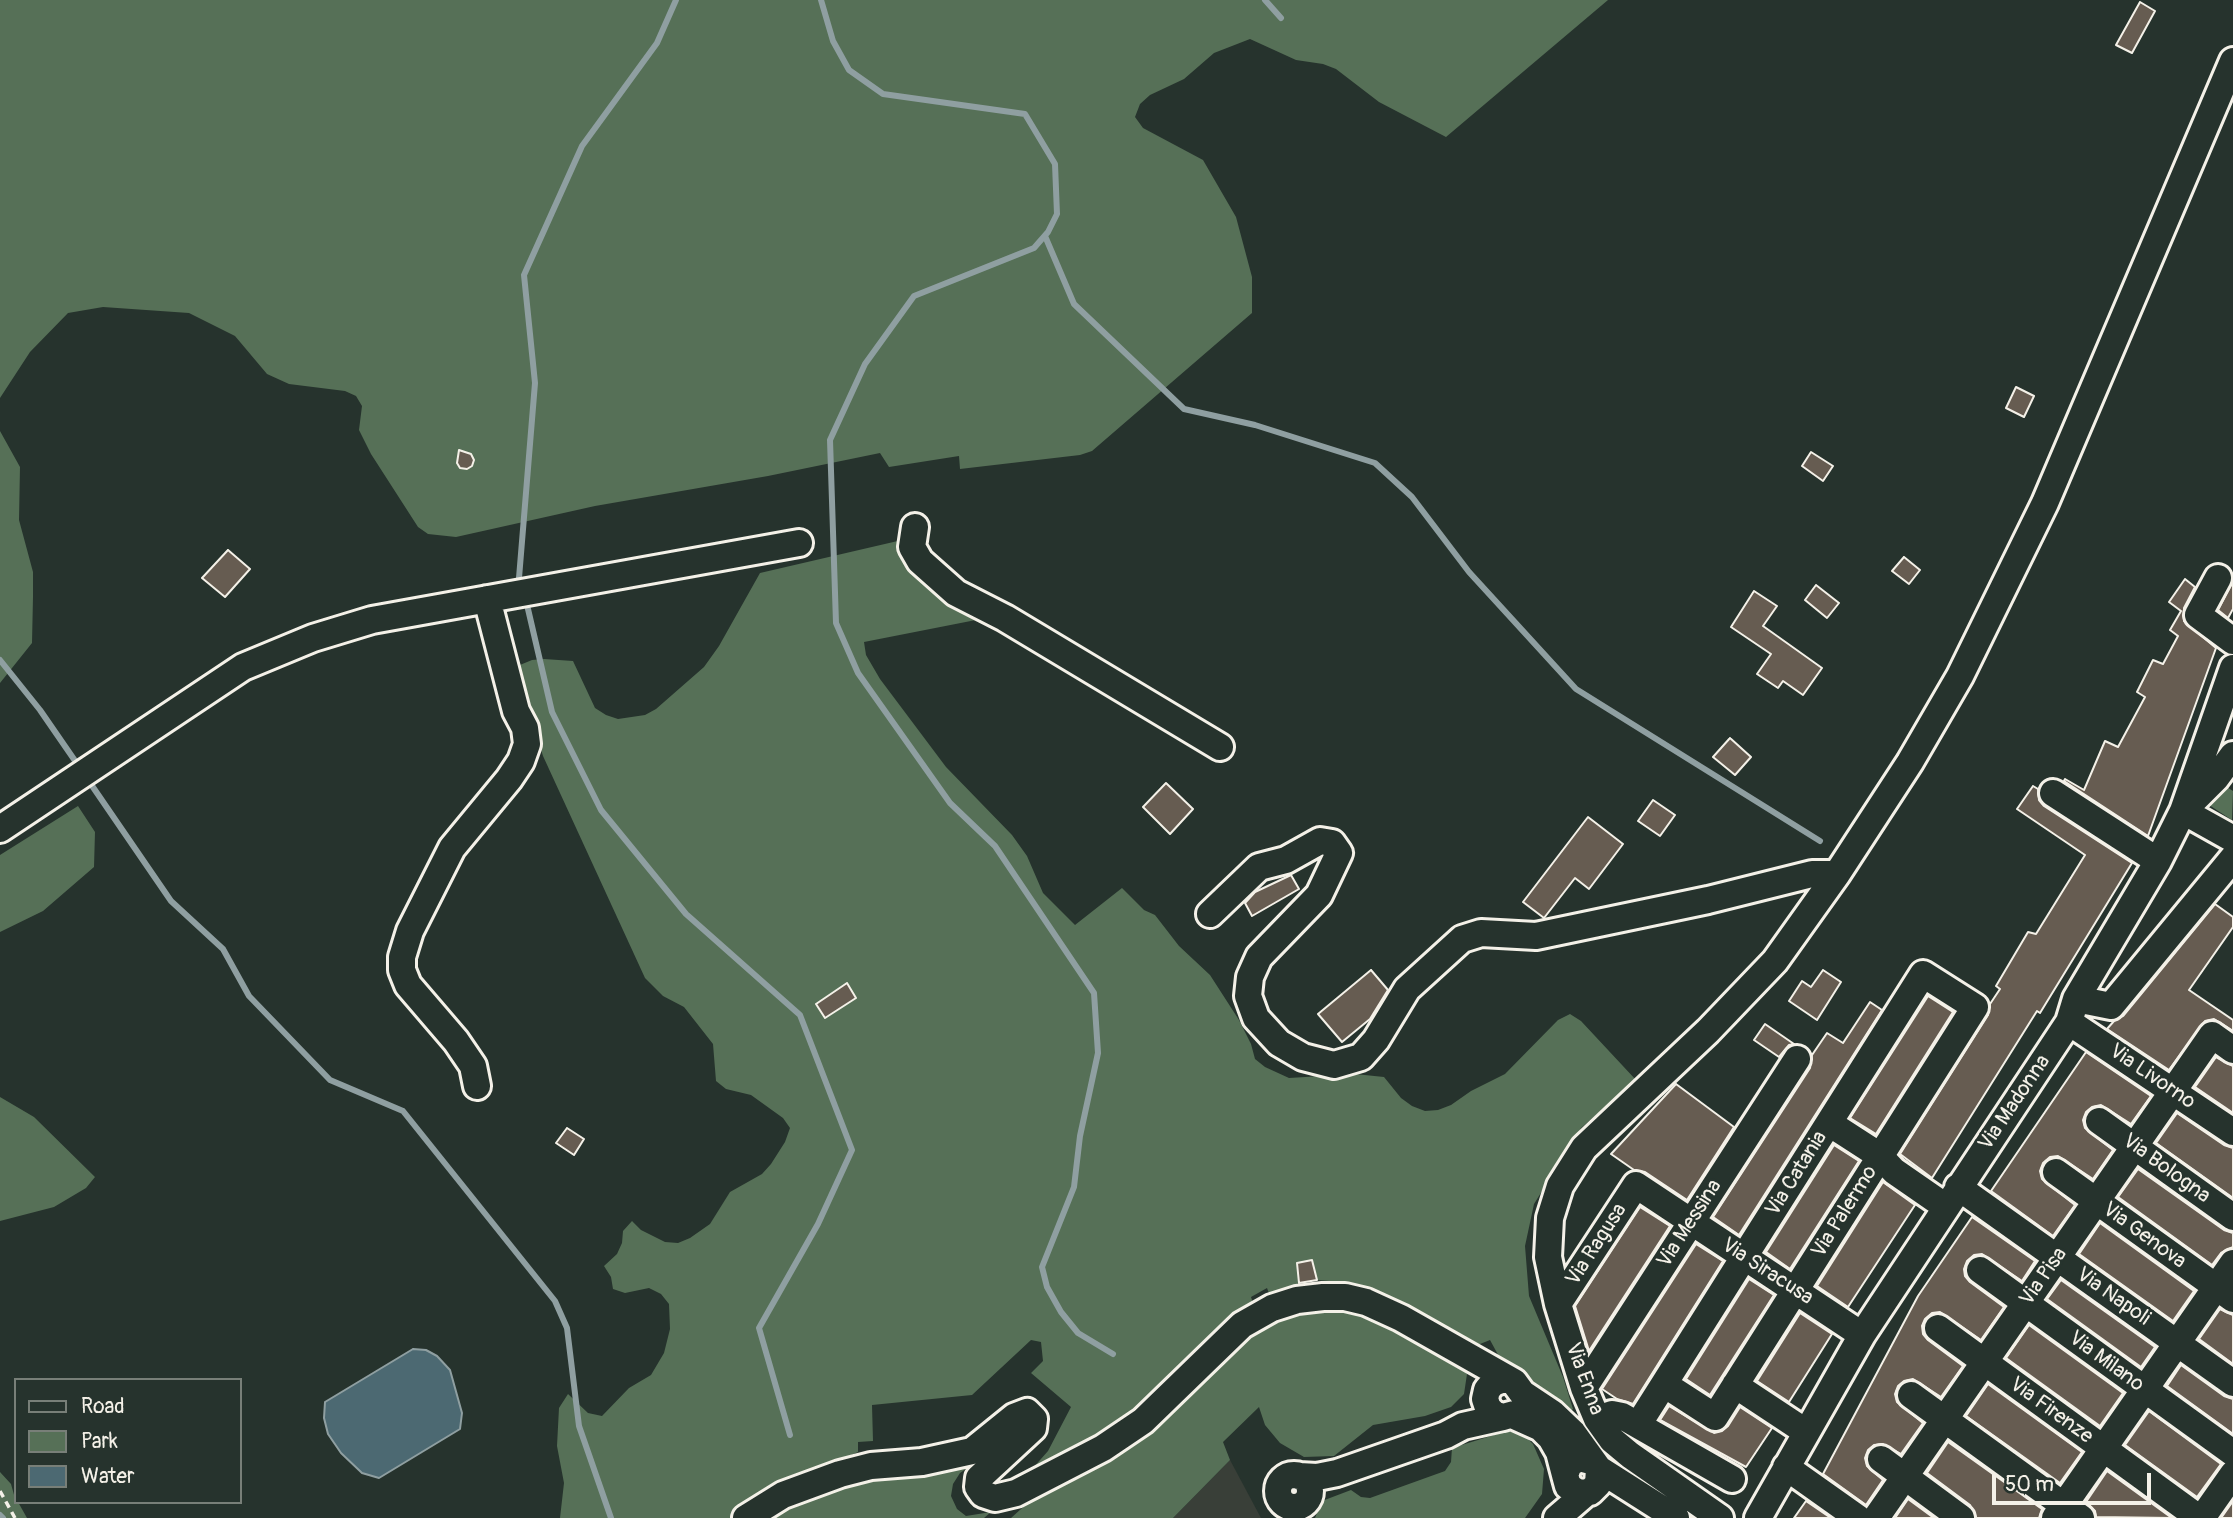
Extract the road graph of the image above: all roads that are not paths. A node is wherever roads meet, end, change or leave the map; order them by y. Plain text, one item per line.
1 (2233, 61) edge
2 (915, 527) dead end
3 (799, 543) dead end
4 (2218, 578) dead end
5 (487, 599) junction
6 (2233, 641) edge
7 (2233, 668) edge
8 (1220, 747) dead end
9 (2233, 755) edge
10 (2053, 793) dead end
11 (2183, 811) junction
12 (0, 829) edge
13 (2233, 839) edge
14 (2233, 858) edge
15 (2158, 861) junction
16 (1837, 874) junction
17 (1210, 915) dead end
18 (1975, 1007) joint
19 (2073, 1010) junction
20 (2223, 1043) edge
21 (1797, 1059) dead end
22 (477, 1086) dead end
23 (2174, 1091) junction
24 (2099, 1121) dead end
25 (1829, 1123) junction
26 (2233, 1132) edge
27 (2135, 1146) junction
28 (1880, 1156) junction
29 (2056, 1172) dead end
30 (1636, 1185) joint
31 (1952, 1197) junction
32 (2097, 1201) junction
33 (2233, 1217) edge
34 (1692, 1222) junction
35 (1744, 1257) junction
36 (2057, 1258) junction
37 (2233, 1263) edge
38 (1980, 1270) dead end
39 (1795, 1291) junction
40 (2225, 1293) edge
41 (2026, 1303) junction
42 (1558, 1304) junction
43 (1938, 1328) dead end
44 (1863, 1335) junction
45 (2177, 1343) junction
46 (1984, 1363) junction
47 (2233, 1383) edge
48 (1664, 1384) junction
49 (1735, 1385) junction
50 (1584, 1388) junction
51 (2144, 1390) junction
52 (1911, 1395) dead end
53 (1503, 1399) junction
54 (1597, 1419) junction
55 (1945, 1420) junction
56 (1638, 1425) junction
57 (1806, 1432) junction
58 (2103, 1449) junction
59 (2233, 1453) edge
60 (1881, 1459) dead end
61 (1786, 1467) junction
62 (2233, 1474) edge
63 (1905, 1477) junction
64 (1584, 1479) junction
65 (1732, 1479) dead end
66 (1295, 1501) edge
67 (1646, 1510) edge
68 (2067, 1514) edge
69 (746, 1518) edge
70 (1554, 1518) edge
71 (1676, 1518) edge
72 (1720, 1518) edge
73 (1758, 1518) edge
74 (1858, 1518) edge
75 (1876, 1518) edge
76 (1961, 1518) edge
77 (2200, 1518) edge

1 - 16 street, Via Enna
2 - 8 street
3 - 5 street
4 - 6 street
5 - 12 street
5 - 22 street
7 - 11 street, Via Madonna
9 - 11 street
10 - 15 street
11 - 13 street
11 - 15 street, Via Madonna
14 - 19 street
15 - 19 street, Via Madonna
16 - 17 street
16 - 42 street, Via Enna
18 - 25 street, Via Catania
18 - 28 street, Via Palermo
19 - 23 street, Via Livorno
19 - 31 street, Via Madonna
20 - 23 street, Via Pisa
21 - 34 street, Via Messina
23 - 26 street, Via Livorno
23 - 27 street, Via Pisa
24 - 27 street, Via Bologna
25 - 28 street, Via Napoli
25 - 35 street, Via Catania
27 - 32 street, Via Pisa
27 - 33 street, Via Bologna
28 - 31 street, Via Napoli
28 - 39 street, Via Palermo
29 - 32 street, Via Genova
30 - 34 street, Via Siracusa
30 - 42 street, Via Ragusa
31 - 36 street, Via Napoli
31 - 44 street, Via Madonna
32 - 36 street, Via Pisa
32 - 40 street, Via Genova
34 - 35 street, Via Siracusa
34 - 50 street, Via Messina
35 - 39 street, Via Siracusa
35 - 48 street, Via Catania
36 - 41 street, Via Pisa
36 - 45 street, Via Napoli
37 - 40 street
38 - 41 street, Via Milano
39 - 44 street, Via Siracusa
39 - 49 street, Via Palermo
40 - 45 street
41 - 46 street, Via Pisa
41 - 51 street, Via Milano
42 - 50 street, Via Enna
43 - 46 street, Via Firenze
44 - 57 street, Via Madonna
45 - 47 street, Via Napoli
45 - 51 street
46 - 55 street, Via Pisa
46 - 58 street, Via Firenze
48 - 49 street, Via Palermo
48 - 56 street, Via Catania
49 - 57 street
50 - 54 street, Via Enna
51 - 58 street
51 - 59 street, Via Milano
52 - 55 street
53 - 64 street
53 - 66 street
53 - 69 street
54 - 56 street
54 - 72 street, Via Enna
55 - 63 street, Via Pisa
55 - 68 street
56 - 65 street
57 - 61 street, Via Madonna
58 - 68 street
58 - 77 street, Via Firenze
60 - 63 street
61 - 73 street, Via Madonna
61 - 74 street
62 - 77 street
63 - 75 street, Via Pisa
63 - 76 street
64 - 67 street
64 - 70 street
67 - 71 street

